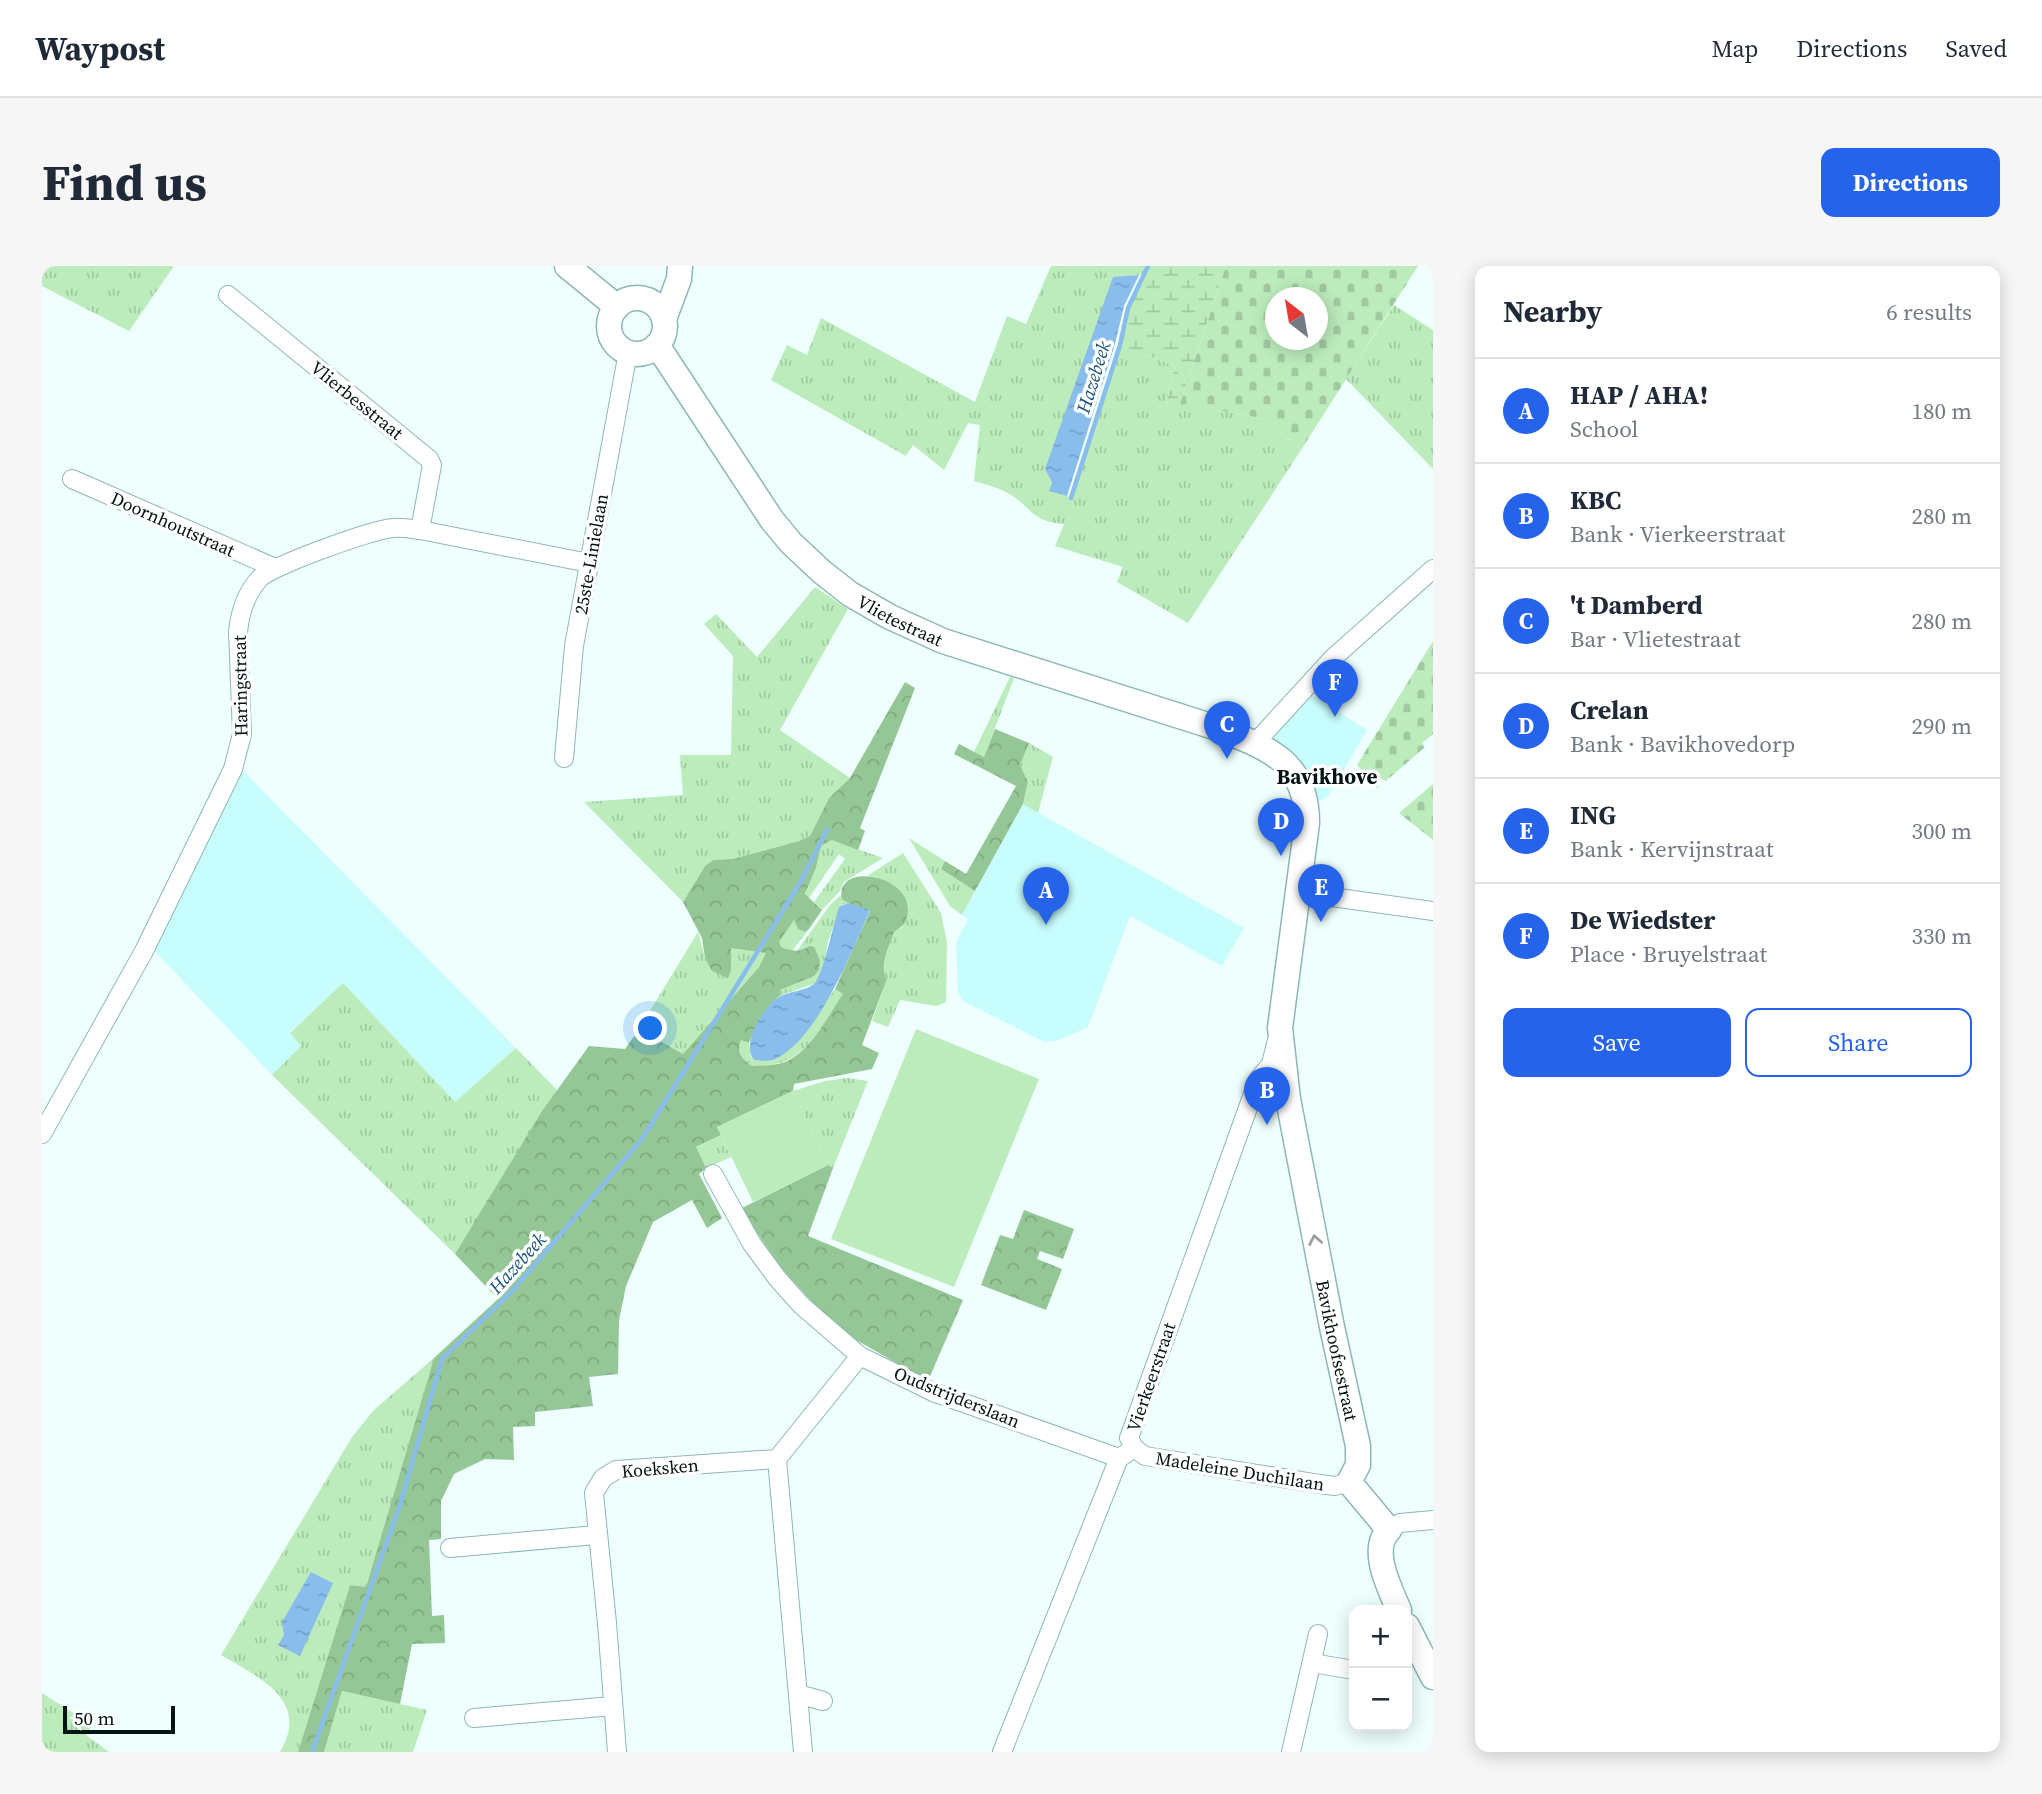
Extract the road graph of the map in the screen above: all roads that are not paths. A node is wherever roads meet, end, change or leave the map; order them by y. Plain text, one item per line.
1 (567, 266) edge
2 (680, 266) edge
3 (228, 295) dead end
4 (617, 307) junction
5 (656, 310) junction
6 (657, 345) junction
7 (628, 352) junction
8 (72, 479) dead end
9 (420, 530) junction
10 (589, 563) junction
11 (275, 568) junction
12 (1433, 569) edge
13 (1255, 743) junction
14 (564, 758) dead end
15 (1296, 892) junction
16 (1433, 911) edge
17 (1275, 1073) junction
18 (42, 1135) edge
19 (713, 1174) dead end
20 (860, 1356) junction
21 (1126, 1453) junction
22 (777, 1459) junction
23 (1349, 1482) junction
24 (1433, 1521) edge
25 (1389, 1530) junction
26 (596, 1535) junction
27 (450, 1548) dead end
28 (1397, 1605) edge
29 (1318, 1634) dead end
30 (1412, 1652) edge
31 (1312, 1663) junction
32 (1349, 1670) edge
33 (1433, 1677) edge
34 (798, 1695) junction
35 (823, 1701) dead end
36 (613, 1706) junction
37 (474, 1718) dead end
38 (617, 1752) edge
39 (803, 1752) edge
40 (1002, 1752) edge
41 (1291, 1752) edge

1 - 4 street
2 - 5 street
3 - 9 street, Vlierbesstraat
4 - 5 street
4 - 7 street
5 - 6 street
6 - 7 street
6 - 13 street, Vlietestraat
7 - 10 street, 25ste-Linielaan
8 - 11 street, Doornhoutstraat
9 - 10 street, Haringstraat
9 - 11 street, Haringstraat
10 - 14 street, 25ste-Linielaan
11 - 18 street, Haringstraat
12 - 13 street
13 - 15 street, Vlietestraat
15 - 16 street
15 - 17 street, Bavikhoofsestraat
17 - 21 street, Vierkeerstraat
23 -> 17 street, Bavikhoofsestraat
19 - 20 street, Oudstrijderslaan
20 - 21 street, Oudstrijderslaan
20 - 22 street
21 - 23 street, Madeleine Duchilaan
21 - 40 street, Vierkeerstraat
22 - 26 street, Koeksken
22 - 34 street
23 - 25 street
24 - 25 street
25 - 28 street
26 - 27 street
26 - 36 street, Koeksken
29 - 31 street
30 - 33 street
31 - 32 street
31 - 41 street
34 - 35 street
34 - 39 street
36 - 37 street
36 - 38 street, Koeksken

